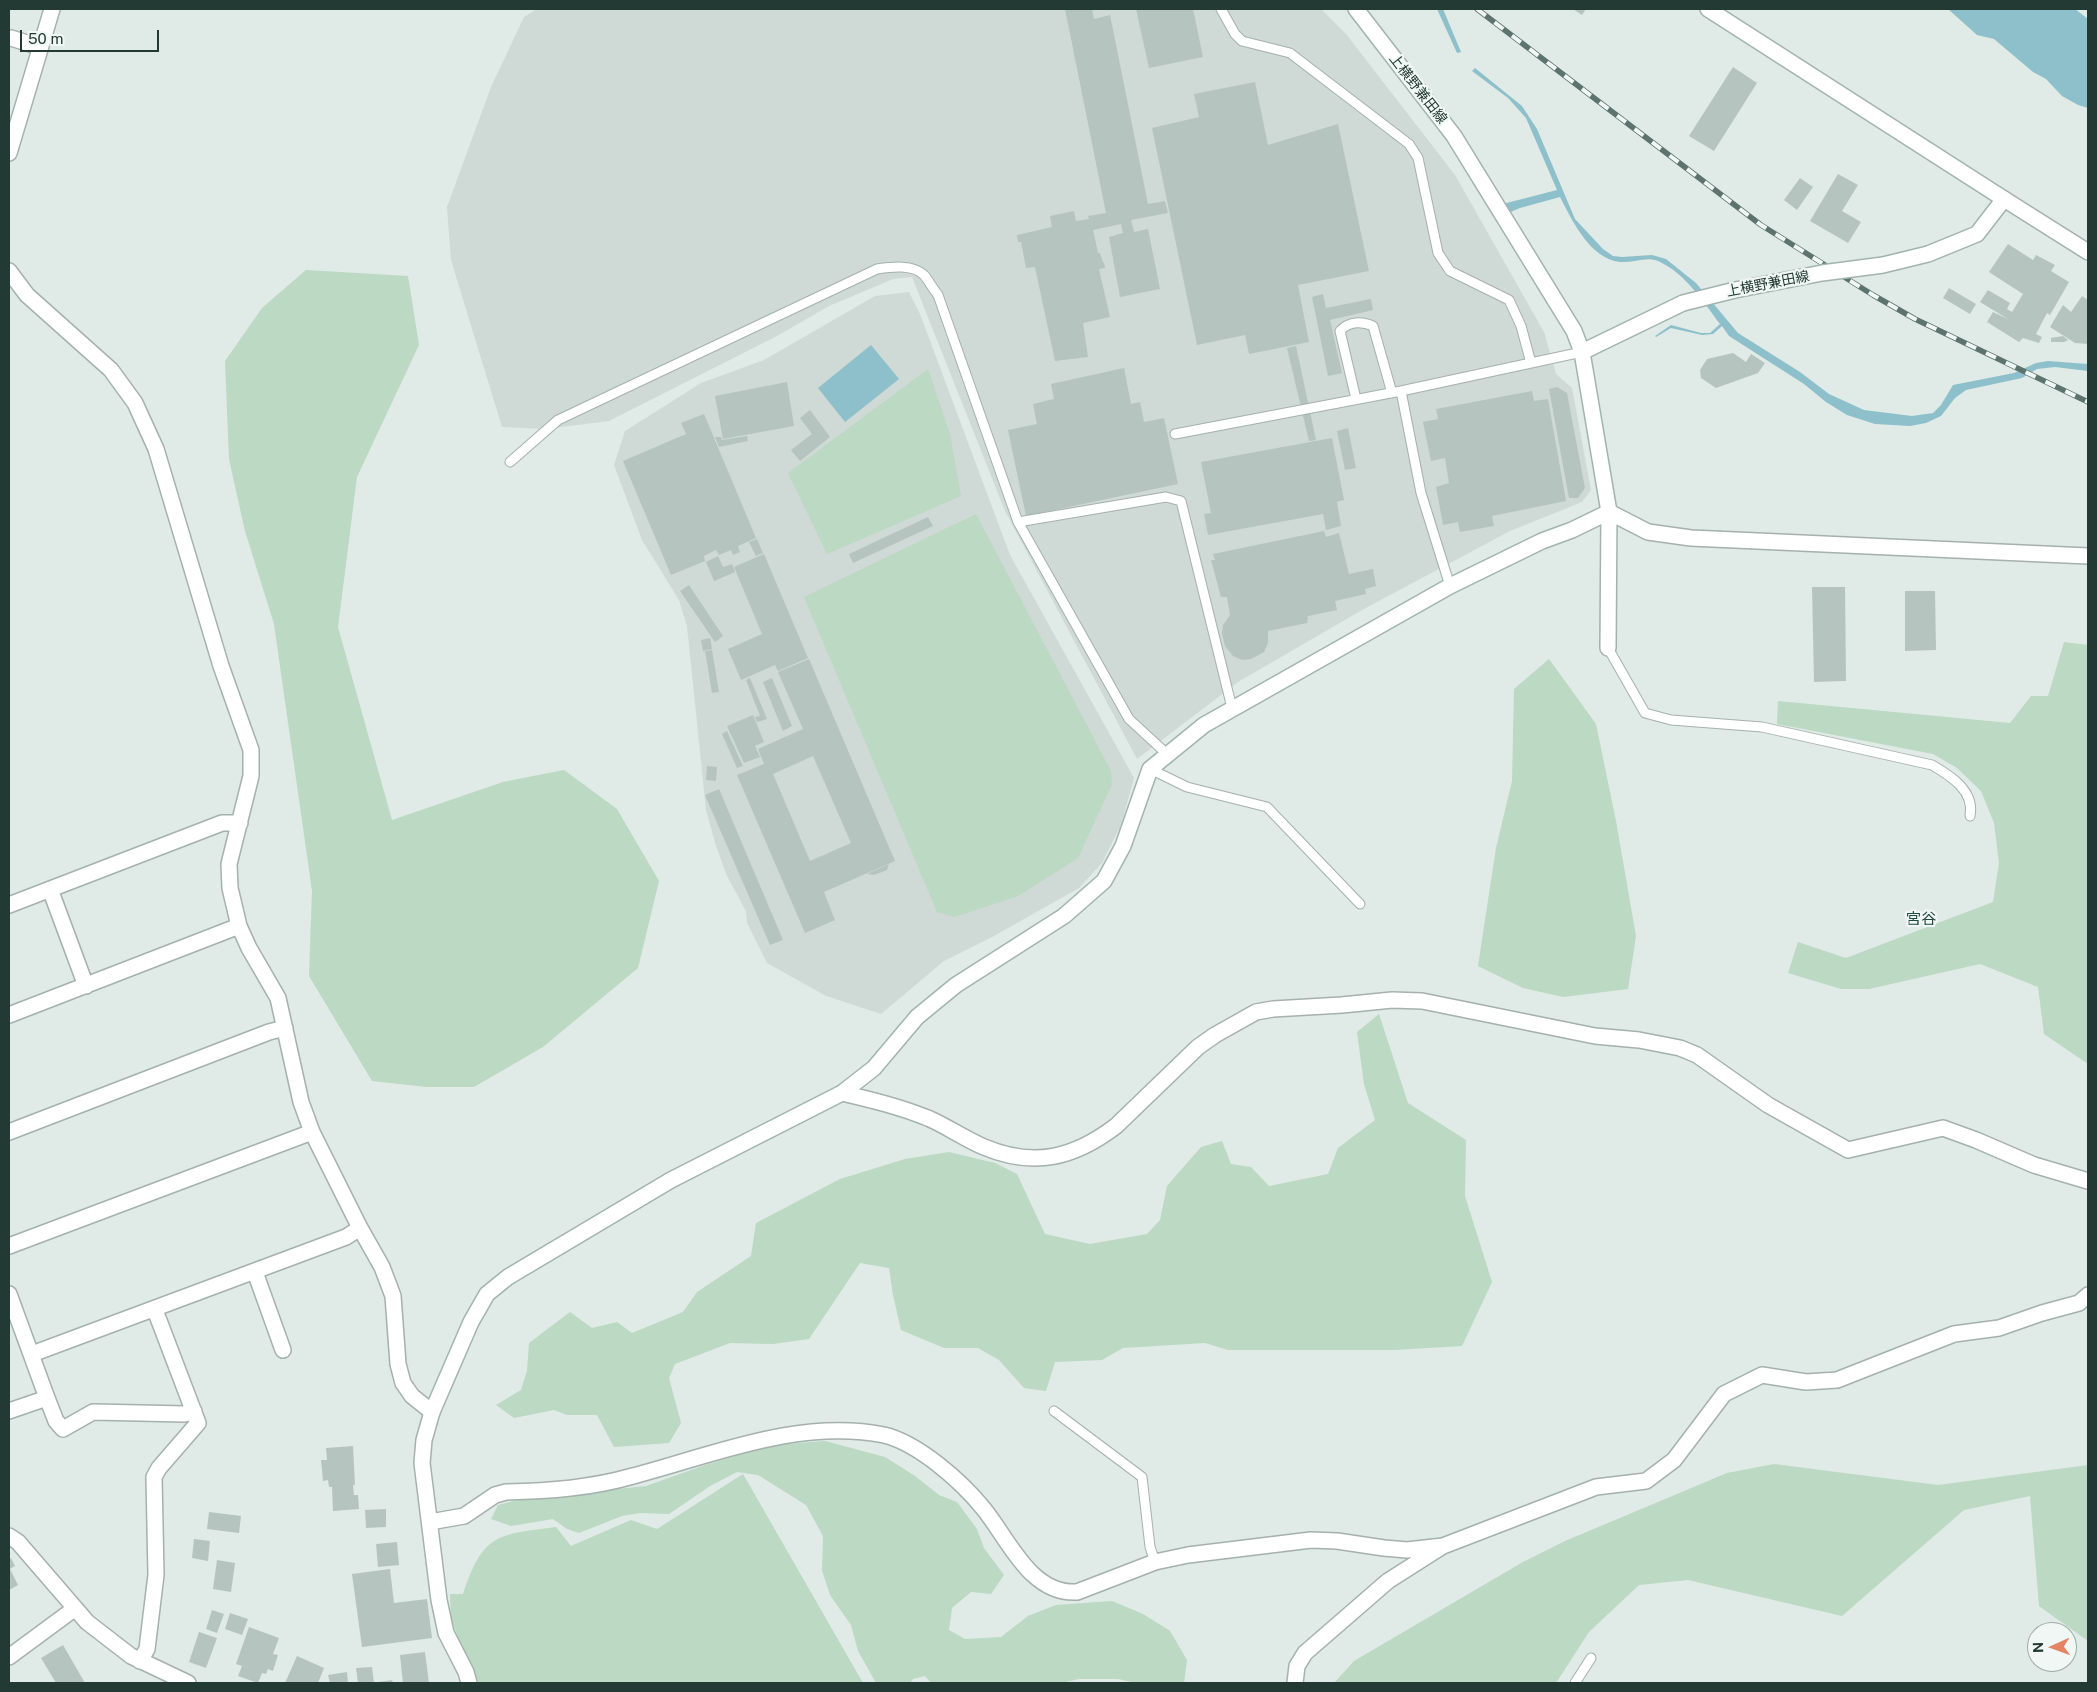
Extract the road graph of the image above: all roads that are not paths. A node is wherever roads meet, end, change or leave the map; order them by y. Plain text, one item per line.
1 (52, 9) edge
2 (1222, 9) edge
3 (1356, 9) edge
4 (1708, 9) edge
5 (11, 38) dead end
6 (40, 48) junction
7 (9, 153) edge
8 (2004, 199) junction
9 (2088, 252) edge
10 (9, 271) edge
11 (1582, 352) junction
12 (1531, 363) junction
13 (1396, 392) junction
14 (1356, 399) junction
15 (1176, 434) dead end
16 (510, 462) dead end
17 (1609, 512) junction
18 (1018, 522) junction
19 (2088, 556) edge
20 (1450, 586) junction
21 (1608, 648) joint
22 (1232, 708) junction
23 (1167, 754) junction
24 (1150, 769) junction
25 (1970, 816) dead end
26 (240, 823) junction
27 (50, 889) junction
28 (10, 903) edge
29 (1360, 904) dead end
30 (240, 926) junction
31 (86, 986) junction
32 (9, 1015) edge
33 (285, 1028) junction
34 (842, 1093) junction
35 (9, 1132) edge
36 (312, 1132) junction
37 (2088, 1181) edge
38 (360, 1228) junction
39 (9, 1246) edge
40 (255, 1272) junction
41 (9, 1294) edge
42 (2088, 1295) edge
43 (155, 1310) junction
44 (283, 1350) dead end
45 (32, 1354) junction
46 (47, 1398) junction
47 (9, 1411) edge
48 (194, 1411) junction
49 (1054, 1411) dead end
50 (432, 1412) junction
51 (430, 1522) junction
52 (9, 1536) edge
53 (1443, 1546) junction
54 (1155, 1562) junction
55 (74, 1609) junction
56 (9, 1657) edge
57 (1591, 1658) dead end
58 (140, 1660) junction
59 (188, 1683) edge
60 (469, 1683) edge
61 (1295, 1683) edge
62 (1575, 1683) edge

1 - 6 street
2 - 12 lane
3 - 11 street, 上横野兼田線
4 - 8 street
5 - 6 street
6 - 7 street
8 - 9 street
8 - 11 street, 上横野兼田線, bridge
10 - 26 street
11 - 12 lane
11 - 17 street
12 - 13 lane
13 - 14 lane
13 - 14 lane
13 - 20 lane
14 - 15 lane
16 - 18 lane
17 - 19 street
17 - 20 street
17 - 21 street
18 - 22 lane
18 - 23 lane
20 - 22 street
21 - 25 lane
22 - 23 street
23 - 24 street
24 - 29 lane
24 - 34 street
26 - 27 street
26 - 30 street
27 - 28 street
27 - 31 street
30 - 31 street
30 - 33 street
31 - 32 street
33 - 35 street
33 - 36 street
34 - 37 street
34 - 50 street
36 - 38 street
36 - 39 street
38 - 40 street
38 - 50 street
40 - 43 street
40 - 44 street
41 - 45 street
42 - 53 street
43 - 45 street
43 - 48 street
45 - 46 street
46 - 47 street
46 - 48 street
48 - 58 street
49 - 54 lane
50 - 51 street
51 - 54 street
51 - 60 street
52 - 55 street
53 - 54 street
53 - 61 street
55 - 56 street
55 - 58 street
57 - 62 lane
58 - 59 street

